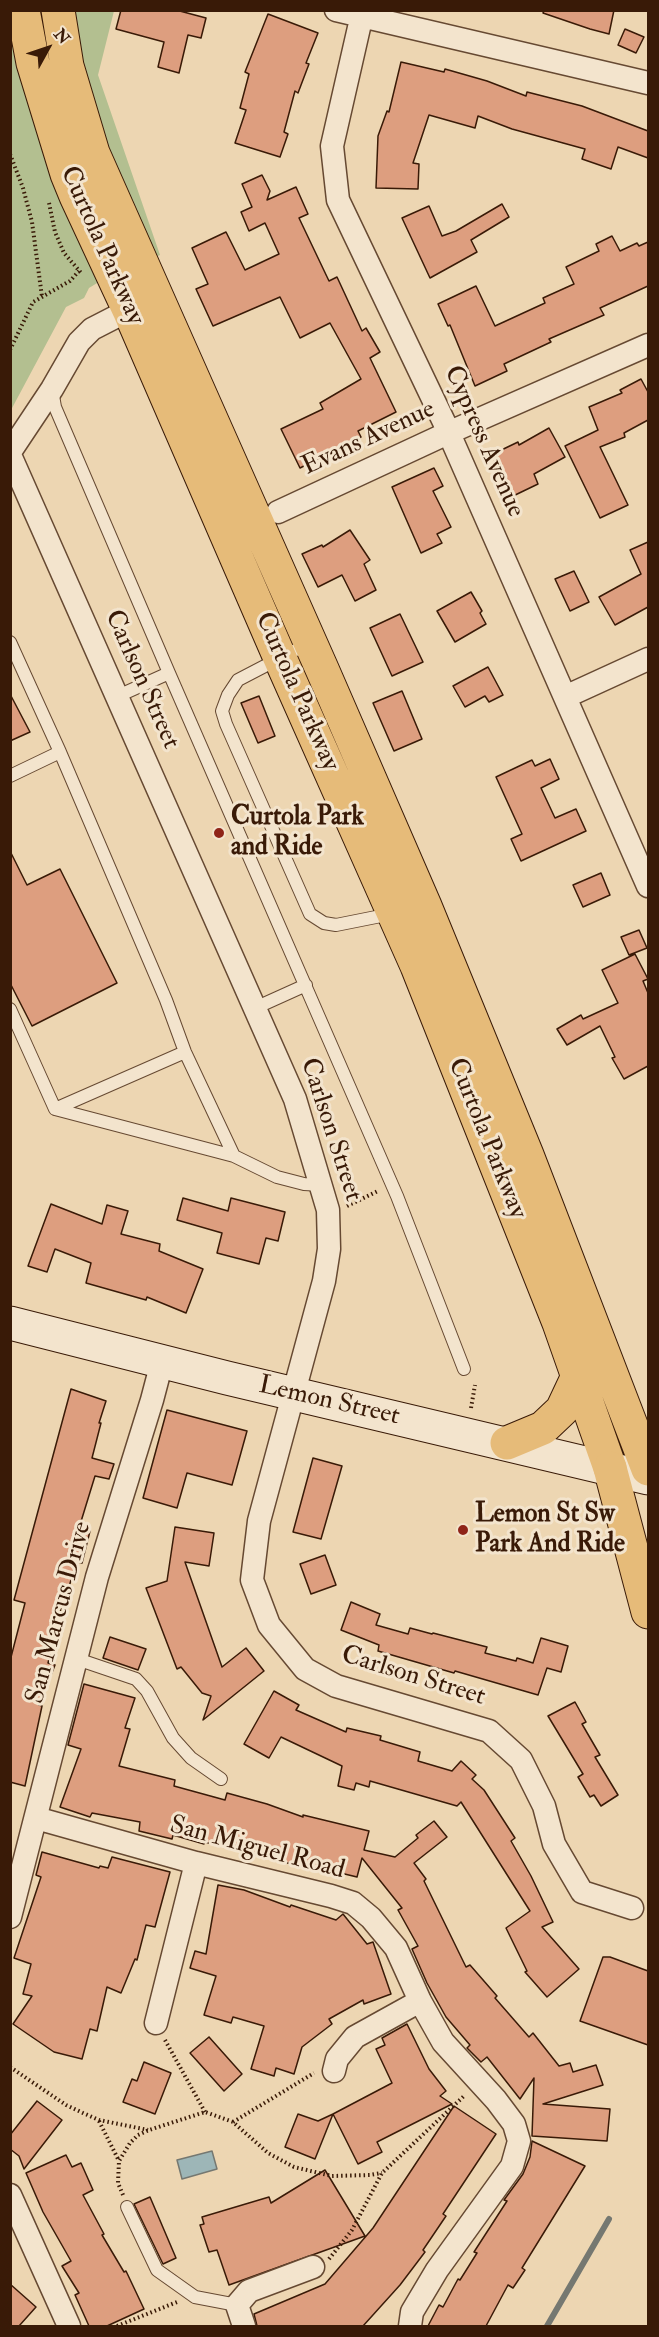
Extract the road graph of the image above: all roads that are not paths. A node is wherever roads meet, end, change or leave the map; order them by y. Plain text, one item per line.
1 (23, 10) edge
2 (58, 10) edge
3 (336, 10) edge
4 (362, 14) edge
5 (648, 83) edge
6 (129, 310) junction
7 (648, 345) edge
8 (180, 352) junction
9 (52, 389) junction
10 (448, 433) junction
11 (10, 454) edge
12 (278, 512) dead end
13 (10, 642) edge
14 (309, 643) junction
15 (280, 658) junction
16 (648, 659) edge
17 (169, 673) junction
18 (118, 696) junction
19 (565, 697) junction
20 (60, 752) junction
21 (10, 776) edge
22 (648, 886) edge
23 (410, 910) junction
24 (306, 985) junction
25 (255, 1008) junction
26 (10, 1009) edge
27 (185, 1052) junction
28 (55, 1109) junction
29 (234, 1156) junction
30 (322, 1185) junction
31 (11, 1324) edge
32 (162, 1362) junction
33 (464, 1369) dead end
34 (578, 1376) junction
35 (292, 1393) junction
36 (507, 1443) junction
37 (610, 1468) junction
38 (648, 1469) edge
39 (648, 1478) edge
40 (648, 1612) edge
41 (76, 1659) junction
42 (221, 1779) dead end
43 (36, 1818) junction
44 (196, 1863) junction
45 (632, 1908) dead end
46 (10, 1917) edge
47 (420, 2001) junction
48 (156, 2024) road end
49 (335, 2065) road end
50 (10, 2195) edge
51 (127, 2207) road end
52 (313, 2267) road end
53 (240, 2316) edge
54 (69, 2326) edge
55 (410, 2326) edge

1 - 6 main road, Curtola Parkway
2 - 8 main road, Curtola Parkway
3 - 4 street
4 - 5 street
4 - 10 street, Cypress Avenue
6 - 8 main road
6 - 9 street, Carlson Street
6 - 15 main road, Curtola Parkway
7 - 10 street, Evans Avenue
8 - 14 main road, Curtola Parkway
9 - 11 street, Carlson Street
9 - 17 lane
10 - 12 street, Evans Avenue
10 - 19 street, Cypress Avenue
11 - 18 street, Carlson Street
13 - 20 lane
14 - 15 lane
14 - 23 main road, Curtola Parkway
15 - 23 main road, Curtola Parkway
15 - 23 lane
16 - 19 street
17 - 18 lane
17 - 24 lane
18 - 25 street, Carlson Street
19 - 22 street, Cypress Avenue
20 - 21 lane
20 - 27 lane
23 - 34 main road, Curtola Parkway
23 - 38 main road, Curtola Parkway
24 - 25 lane
24 - 33 lane
25 - 30 street, Carlson Street
26 - 28 lane
27 - 28 lane
27 - 29 lane
28 - 29 lane
29 - 30 lane
30 - 35 street, Carlson Street
31 - 32 street, Lemon Street
32 - 35 street, Lemon Street
32 - 41 street, San Marcus Drive
34 - 36 main road
34 - 37 main road, Curtola Parkway
35 - 36 street, Lemon Street
35 - 45 street, Carlson Street
36 - 37 street, Lemon Street
37 - 39 street, Lemon Street
37 - 40 main road, Curtola Parkway
41 - 42 lane
41 - 43 street, San Marcus Drive
43 - 44 street, San Miguel Road
43 - 46 street, San Marcus Drive
44 - 47 street, San Miguel Road
44 - 48 street
47 - 49 street
47 - 55 street, San Miguel Road
50 - 54 street
51 - 53 lane
52 - 53 street

